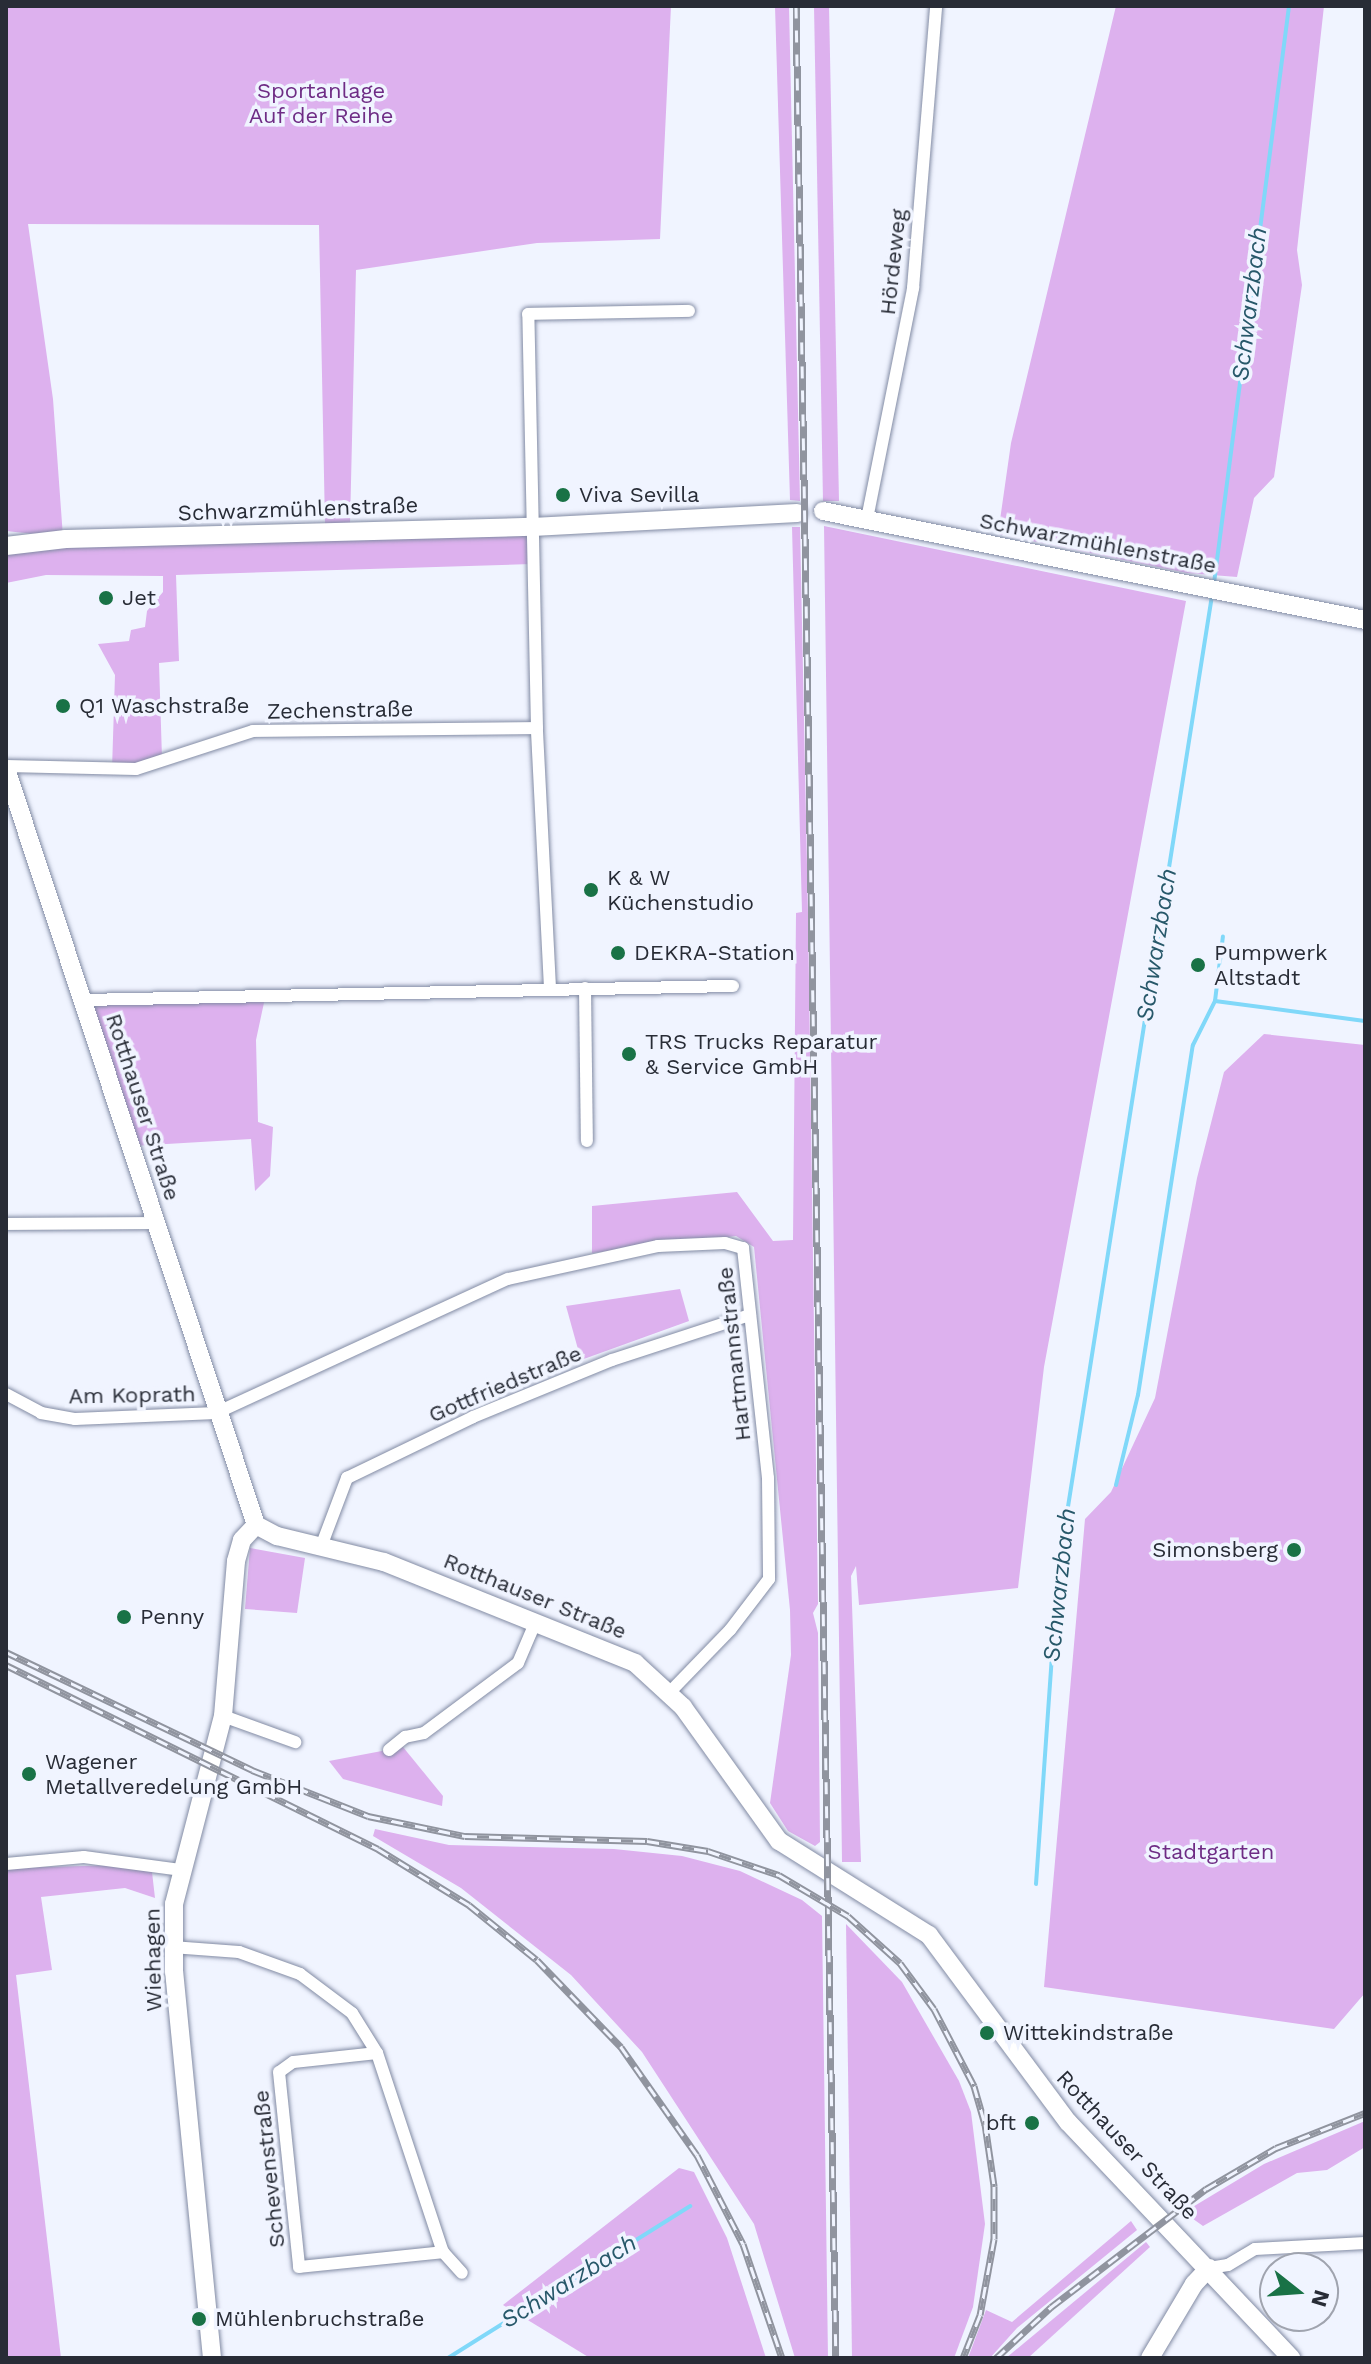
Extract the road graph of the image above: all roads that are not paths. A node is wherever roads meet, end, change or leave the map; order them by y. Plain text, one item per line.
1 (936, 6) edge
2 (689, 311) dead end
3 (823, 511) dead end
4 (798, 513) dead end
5 (867, 519) junction
6 (532, 527) junction
7 (6, 532) edge
8 (66, 539) junction
9 (6, 546) edge
10 (1365, 620) edge
11 (537, 728) junction
12 (6, 768) edge
13 (733, 986) dead end
14 (550, 988) junction
15 (585, 988) junction
16 (84, 1000) junction
17 (587, 1141) dead end
18 (154, 1223) junction
19 (6, 1224) edge
20 (750, 1315) junction
21 (6, 1394) edge
22 (216, 1413) junction
23 (256, 1525) junction
24 (322, 1544) junction
25 (536, 1621) junction
26 (670, 1692) junction
27 (223, 1716) junction
28 (295, 1742) dead end
29 (389, 1750) dead end
30 (6, 1864) edge
31 (182, 1870) junction
32 (172, 1947) junction
33 (377, 2053) junction
34 (1365, 2243) edge
35 (443, 2252) junction
36 (1209, 2268) junction
37 (462, 2273) dead end
38 (212, 2358) edge
39 (1150, 2358) edge
40 (1291, 2358) edge

1 - 5 street, Hördeweg
2 - 6 street
3 - 5 main road, Schwarzmühlenstraße
4 - 6 main road, Schwarzmühlenstraße
5 - 10 main road, Schwarzmühlenstraße
6 - 8 main road, Schwarzmühlenstraße
6 - 11 street
7 - 8 main road, Schwarzmühlenstraße
8 - 9 main road, Schwarzmühlenstraße
11 - 12 street, Zechenstraße
11 - 14 street
12 - 16 main road, Rotthauser Straße
13 - 15 street
14 - 15 street
14 - 16 street
15 - 17 street
16 - 18 main road, Rotthauser Straße
18 - 19 street
18 - 22 main road, Rotthauser Straße
20 - 22 street, Hartmannstraße
20 - 24 street, Gottfriedstraße
20 - 26 street, Hartmannstraße
21 - 22 street, Am Koprath
22 - 23 main road, Rotthauser Straße
23 - 24 main road, Rotthauser Straße
23 - 27 main road, Wiehagen
24 - 25 main road, Rotthauser Straße
25 - 26 main road, Rotthauser Straße
25 - 29 street
26 - 36 main road, Rotthauser Straße
27 - 28 street
27 - 31 main road, Wiehagen
30 - 31 street
31 - 32 main road, Wiehagen
32 - 33 street
32 - 38 main road, Wiehagen
33 - 35 street
33 - 35 street, Schevenstraße
34 - 36 street
35 - 37 street
36 - 39 main road
36 - 40 main road, Rotthauser Straße

